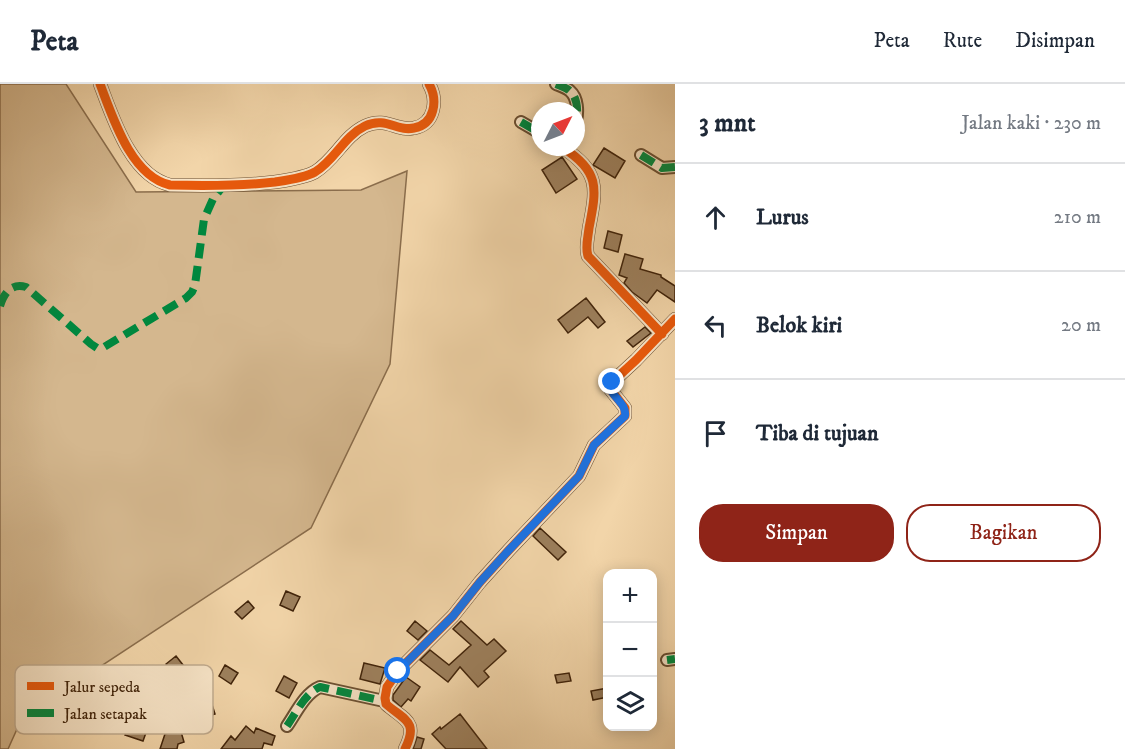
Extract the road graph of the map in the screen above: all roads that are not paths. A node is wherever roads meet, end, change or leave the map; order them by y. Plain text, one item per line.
1 (100, 84) edge
2 (429, 84) edge
3 (556, 84) edge
4 (576, 102) edge
5 (521, 122) dead end
6 (531, 128) edge
7 (641, 155) dead end
8 (576, 156) edge
9 (675, 167) edge
10 (675, 320) edge
11 (662, 334) junction
12 (384, 701) junction
13 (286, 726) dead end
14 (405, 749) edge

1 - 2 street
3 - 4 street
5 - 6 street
7 - 9 street
8 - 11 street
10 - 11 street
11 - 12 street
12 - 13 street
12 - 14 street

